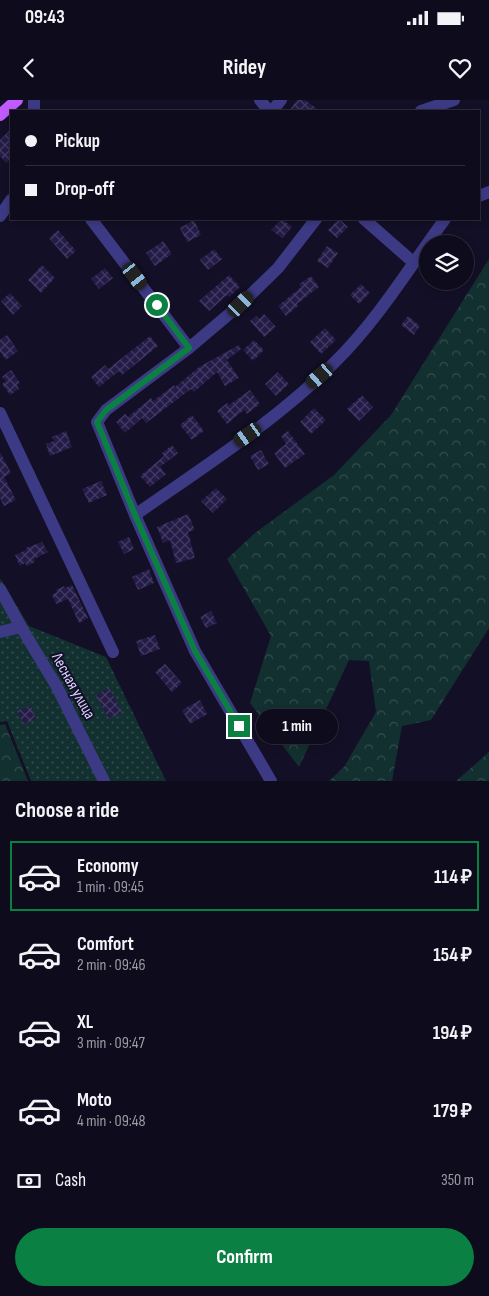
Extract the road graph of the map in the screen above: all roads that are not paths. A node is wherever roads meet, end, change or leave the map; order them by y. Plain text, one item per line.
1 (17, 100) edge
2 (260, 100) edge
3 (281, 100) edge
4 (454, 100) edge
5 (269, 110) edge
6 (271, 110) edge
7 (424, 110) edge
8 (0, 116) edge
9 (10, 201) edge
10 (0, 216) edge
11 (92, 220) edge
12 (315, 220) edge
13 (365, 220) edge
14 (444, 220) edge
15 (413, 262) junction
16 (189, 348) junction
17 (0, 413) edge
18 (135, 515) junction
19 (0, 589) edge
20 (22, 627) junction
21 (0, 632) edge
22 (113, 652) dead end
23 (104, 781) edge
24 (271, 781) edge

1 - 8 main road
2 - 5 street
3 - 6 street
4 - 7 street
9 - 10 street
11 - 16 street
12 - 16 street
13 - 15 street
14 - 15 street
15 - 18 street
16 - 18 street
17 - 22 street
18 - 24 street
19 - 20 street, Лесная улица
20 - 21 street
20 - 23 street, Лесная улица

